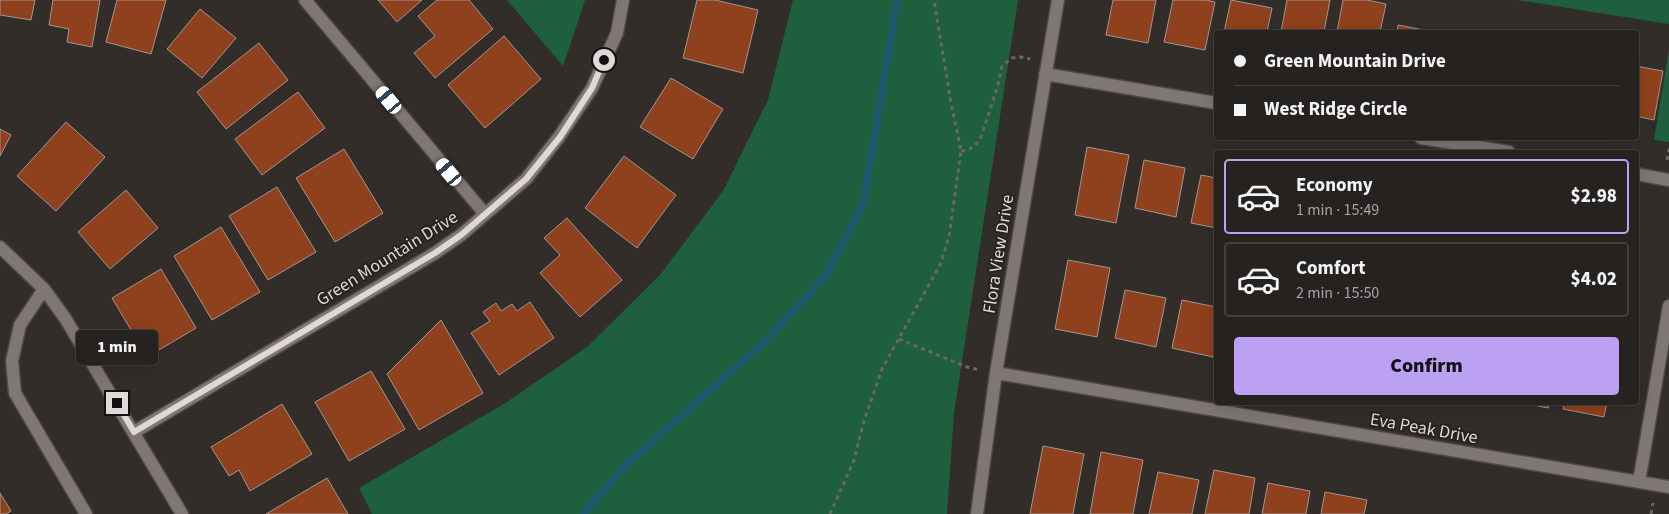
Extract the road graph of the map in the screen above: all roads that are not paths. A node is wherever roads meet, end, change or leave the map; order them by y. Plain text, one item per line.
1 (305, 0) edge
2 (623, 0) edge
3 (1058, 0) edge
4 (1045, 74) junction
5 (1214, 103) edge
6 (1434, 140) edge
7 (1496, 150) edge
8 (1639, 175) edge
9 (1669, 180) edge
10 (485, 214) junction
11 (0, 247) edge
12 (44, 289) junction
13 (1669, 306) edge
14 (996, 373) junction
15 (134, 432) junction
16 (1640, 482) junction
17 (1669, 487) edge
18 (86, 514) edge
19 (182, 514) edge
20 (977, 514) edge

1 - 10 street
2 - 10 street, Green Mountain Drive
3 - 4 street, Flora View Drive
4 - 5 street
4 - 14 street, Flora View Drive
6 - 7 street
8 - 9 street
10 - 15 street, Green Mountain Drive
11 - 12 street
12 - 15 street
12 - 18 street
13 - 16 street
14 - 16 street, Eva Peak Drive
14 - 20 street, Flora View Drive
15 - 19 street
16 - 17 street, Eva Peak Drive

